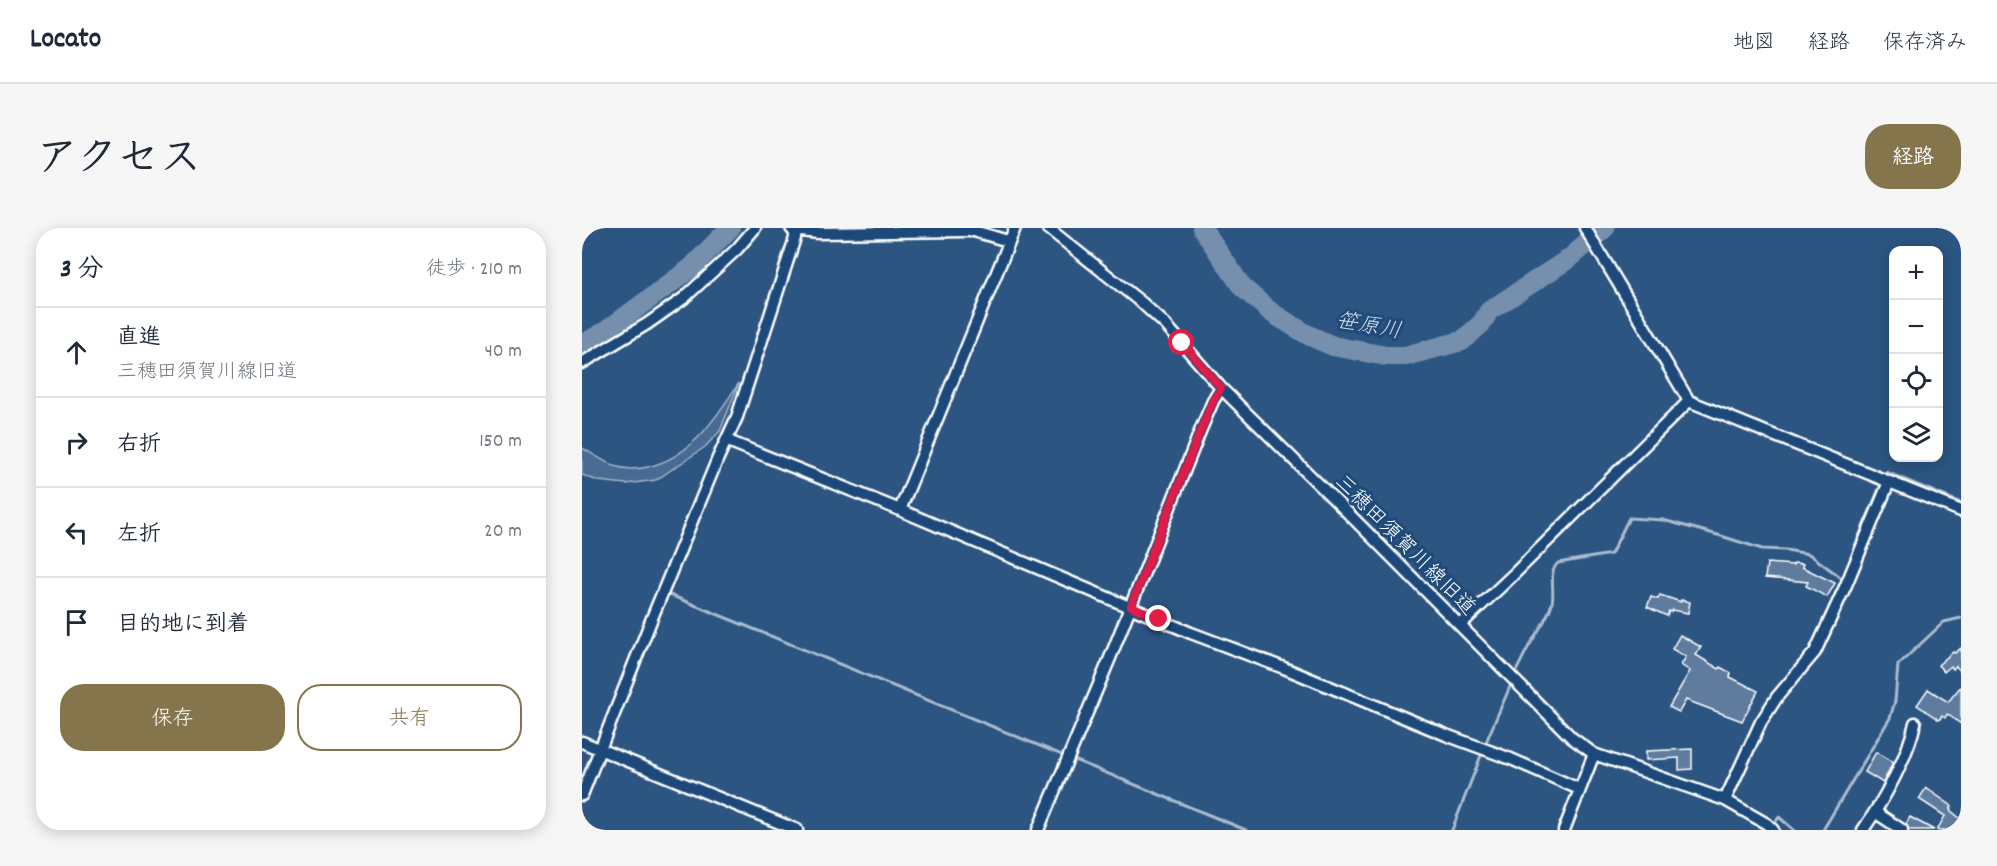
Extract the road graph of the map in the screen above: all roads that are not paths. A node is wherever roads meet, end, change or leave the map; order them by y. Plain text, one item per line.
1 (755, 228) edge
2 (1015, 228) edge
3 (1048, 228) edge
4 (1585, 228) edge
5 (793, 230) edge
6 (1008, 241) junction
7 (582, 363) edge
8 (1221, 388) junction
9 (1689, 401) junction
10 (728, 441) junction
11 (1889, 482) junction
12 (900, 510) junction
13 (1961, 512) edge
14 (1131, 606) junction
15 (1460, 625) junction
16 (1915, 723) dead end
17 (582, 742) edge
18 (601, 750) junction
19 (1594, 754) junction
20 (1579, 789) junction
21 (582, 795) edge
22 (1725, 800) junction
23 (1875, 812) junction
24 (797, 830) edge
25 (1038, 830) edge
26 (1564, 830) edge
27 (1773, 830) edge
28 (1863, 830) edge
29 (1902, 830) edge

1 - 7 street
2 - 6 street
3 - 8 street, 三穂田須賀川線旧道
4 - 9 street
5 - 6 street
5 - 10 street
6 - 12 street
8 - 14 street
8 - 15 street, 三穂田須賀川線旧道
9 - 11 street
9 - 15 street
10 - 12 street
10 - 18 street
11 - 13 street
11 - 22 street
12 - 14 street
14 - 20 street
14 - 25 street
15 - 19 street, 三穂田須賀川線旧道
16 - 23 street
17 - 18 street
18 - 21 street
18 - 24 street
19 - 20 street
19 - 22 street, 三穂田須賀川線旧道
20 - 26 street
22 - 27 street, 三穂田須賀川線旧道
23 - 28 street
23 - 29 street

